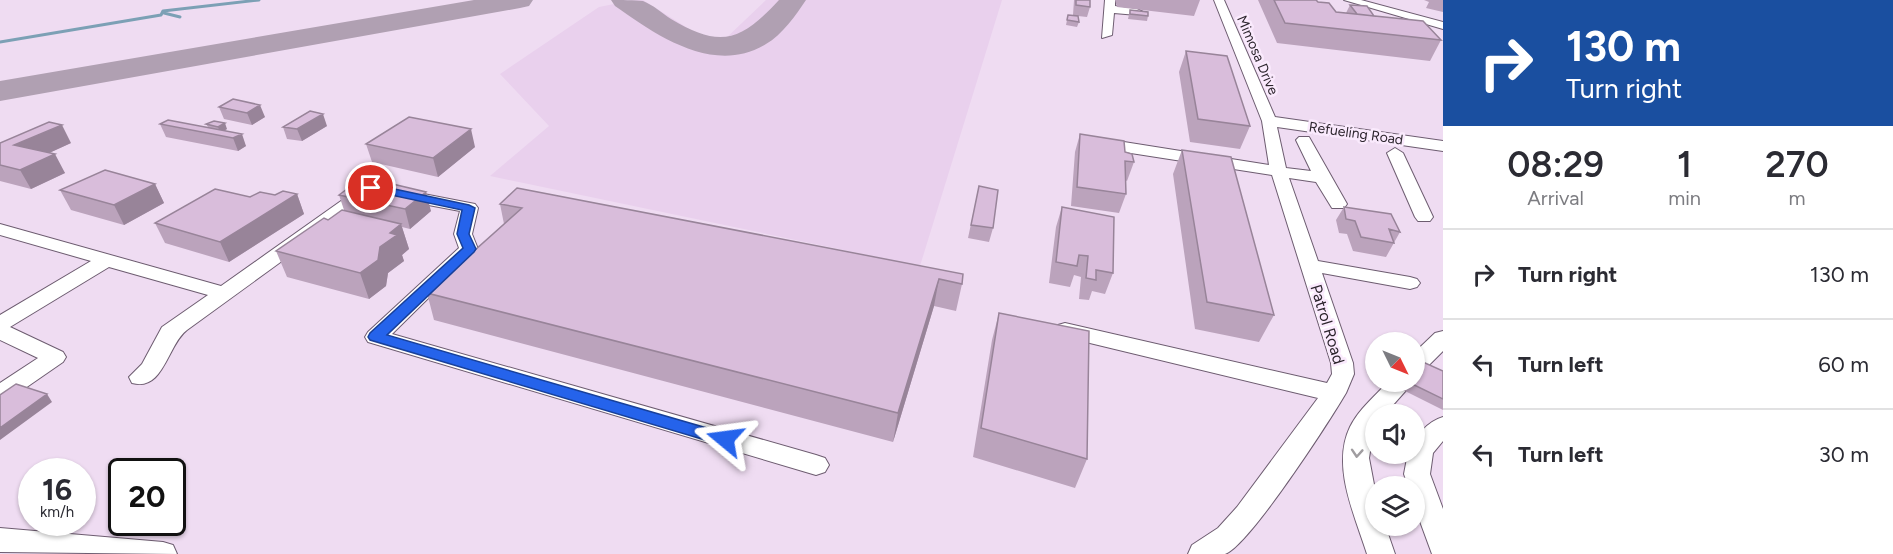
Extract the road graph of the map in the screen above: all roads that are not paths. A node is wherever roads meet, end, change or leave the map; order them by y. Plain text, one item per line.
1 (1219, 0) edge
2 (1343, 1) edge
3 (1109, 5) edge
4 (1137, 12) edge
5 (1443, 26) edge
6 (1106, 36) dead end
7 (1269, 120) junction
8 (1304, 140) dead end
9 (1106, 144) edge
10 (1443, 146) edge
11 (1395, 153) dead end
12 (1279, 173) junction
13 (1322, 178) junction
14 (1338, 204) dead end
15 (1424, 217) dead end
16 (0, 229) edge
17 (107, 260) junction
18 (1310, 265) junction
19 (1410, 283) dead end
20 (222, 293) junction
21 (0, 324) edge
22 (1054, 328) edge
23 (0, 331) edge
24 (1443, 338) edge
25 (1425, 356) edge
26 (140, 377) dead end
27 (1393, 392) edge
28 (1334, 393) junction
29 (0, 394) edge
30 (1443, 426) edge
31 (816, 465) dead end
32 (1441, 537) edge
33 (0, 540) edge
34 (1385, 553) edge
35 (163, 554) edge
36 (1202, 554) edge

1 - 7 street, Mimosa Drive
2 - 5 street
3 - 4 street
3 - 6 street
7 - 10 street, Refueling Road
7 - 12 street, Patrol Road
8 - 13 street
9 - 12 street
11 - 15 street
12 - 13 street
12 - 18 street, Patrol Road
13 - 14 street
16 - 17 street
17 - 20 street
17 - 21 street
18 - 19 street
18 - 28 street, Patrol Road
20 - 26 street
20 - 31 street
22 - 28 street
23 - 29 street
24 - 25 street
27 -> 34 street
28 - 36 street, Patrol Road
30 - 32 street
33 - 35 street

